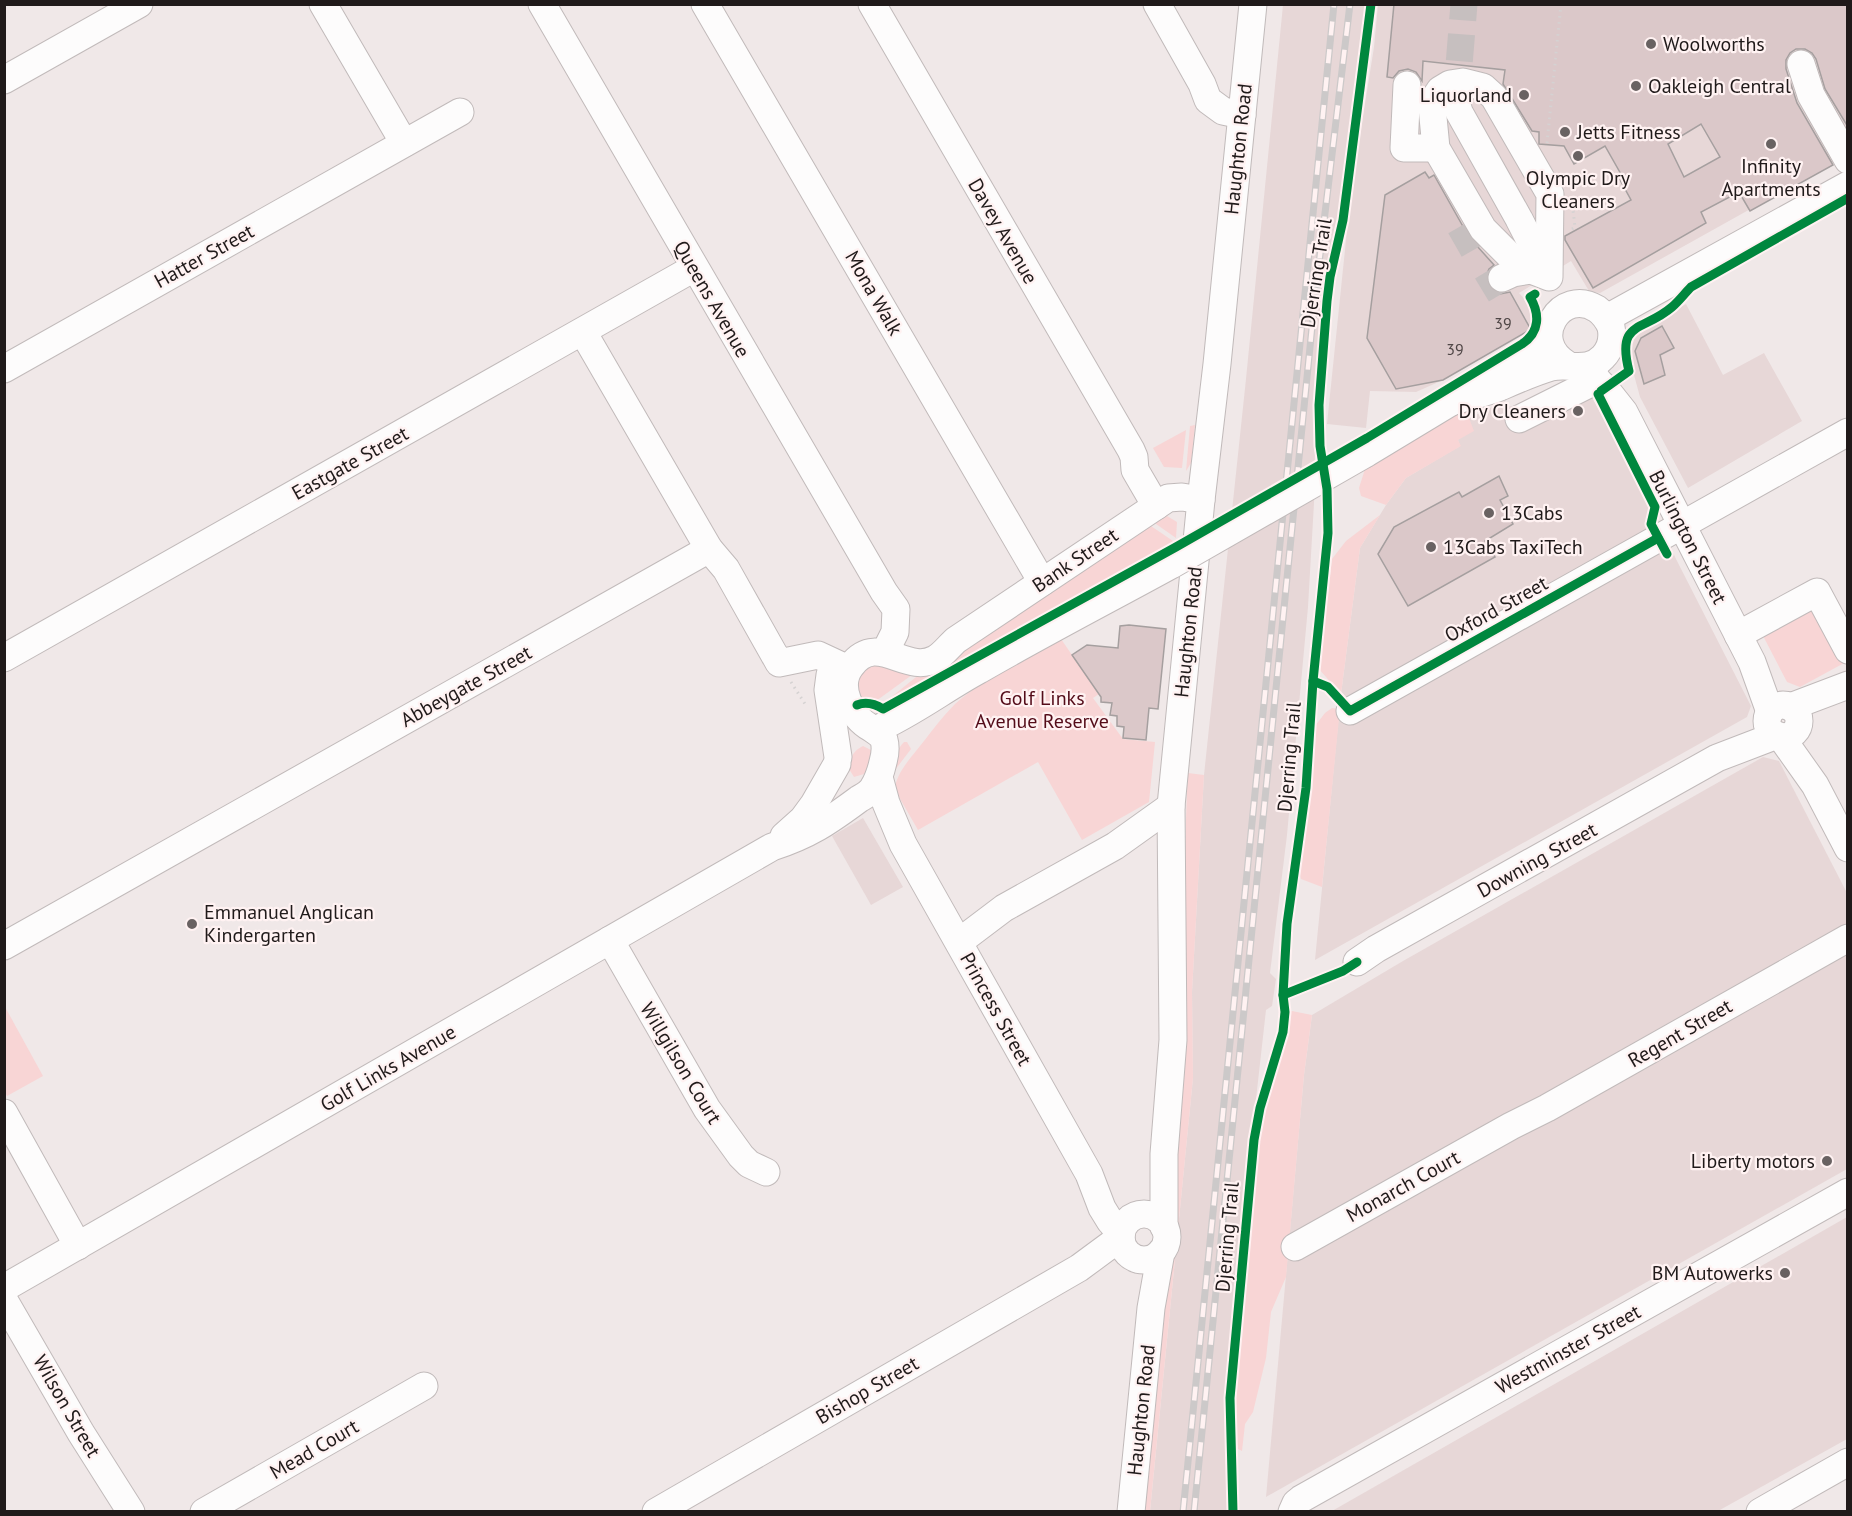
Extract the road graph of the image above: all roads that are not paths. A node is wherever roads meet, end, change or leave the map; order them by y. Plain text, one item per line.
1 (139, 4) edge
2 (323, 4) edge
3 (542, 4) edge
4 (705, 4) edge
5 (872, 4) edge
6 (1157, 4) edge
7 (1253, 4) edge
8 (1801, 64) dead end
9 (4, 80) edge
10 (1407, 85) dead end
11 (1456, 102) tunnel mouth
12 (1243, 104) junction
13 (460, 112) dead end
14 (404, 143) junction
15 (1437, 148) junction
16 (1848, 160) edge
17 (1848, 185) edge
18 (694, 268) junction
19 (1540, 274) junction
20 (1502, 278) tunnel mouth
21 (1559, 316) junction
22 (1607, 318) junction
23 (583, 332) junction
24 (1609, 348) junction
25 (4, 369) edge
26 (1583, 370) junction
27 (1451, 402) junction
28 (1624, 412) junction
29 (1519, 419) dead end
30 (1848, 432) edge
31 (1200, 500) junction
32 (1162, 502) junction
33 (1681, 525) junction
34 (709, 549) junction
35 (1042, 582) junction
36 (1738, 635) junction
37 (883, 644) junction
38 (1848, 650) edge
39 (4, 658) edge
40 (842, 666) junction
41 (1844, 686) edge
42 (1350, 711) dead end
43 (1783, 721) junction
44 (878, 747) junction
45 (837, 761) junction
46 (861, 798) junction
47 (1171, 819) junction
48 (903, 843) junction
49 (772, 847) junction
50 (1848, 848) edge
51 (955, 935) junction
52 (1848, 938) edge
53 (610, 940) junction
54 (4, 946) edge
55 (1357, 962) dead end
56 (4, 1113) edge
57 (1511, 1126) joint
58 (766, 1172) dead end
59 (1848, 1192) edge
60 (1138, 1236) junction
61 (78, 1246) junction
62 (1295, 1247) dead end
63 (4, 1288) edge
64 (4, 1300) edge
65 (424, 1386) dead end
66 (1848, 1462) edge
67 (131, 1512) edge
68 (204, 1512) edge
69 (656, 1512) edge
70 (1131, 1512) edge
71 (1292, 1512) edge
72 (1760, 1512) edge

1 - 9 street
2 - 14 street
3 - 18 street, Queens Avenue
4 - 35 street, Mona Walk
5 - 32 street, Davey Avenue
6 - 12 street
7 - 12 street, Haughton Road
8 - 16 street
10 - 15 street
11 - 19 street
12 - 31 street, Haughton Road
13 - 14 street, Hatter Street
14 - 25 street, Hatter Street
15 - 19 street
15 - 19 street
17 - 22 street
18 - 23 street, Eastgate Street
18 - 37 street, Queens Avenue
19 - 20 street
19 - 21 street
21 - 22 street
21 - 26 street
21 - 27 street
22 - 24 street
23 - 34 street
23 - 39 street, Eastgate Street
24 - 26 street
24 - 28 street, Burlington Street
26 - 27 street
26 - 28 street, Burlington Street
26 - 29 street
27 - 44 street, bridge
28 - 33 street, Burlington Street
30 - 33 street, Oxford Street
31 - 32 street
31 - 47 street, Haughton Road
32 - 35 street, Bank Street
33 - 36 street, Burlington Street
33 - 42 street, Oxford Street
34 - 40 street
34 - 54 street, Abbeygate Street
35 - 37 street, Bank Street
36 - 38 street
36 - 43 street, Burlington Street
37 - 40 street
40 - 44 street
40 - 45 street
41 - 43 street, Downing Street
43 - 50 street, Burlington Street
43 - 55 street, Downing Street
44 - 45 street, Golf Links Avenue
44 - 46 street, Golf Links Avenue
44 - 48 street, Princess Street
45 - 46 street, Princess Street
45 - 49 street, Golf Links Avenue
46 - 48 street, Princess Street
46 - 49 street, Golf Links Avenue
47 - 51 street
47 - 60 street, Haughton Road
48 - 51 street, Princess Street
49 - 53 street, Golf Links Avenue
51 - 60 street, Princess Street
52 - 57 street, Regent Street
53 - 58 street, Willgilson Court
53 - 61 street, Golf Links Avenue
56 - 61 street
57 - 62 street, Monarch Court
59 - 71 street, Westminster Street
60 - 69 street, Bishop Street
60 - 70 street, Haughton Road
61 - 63 street, Golf Links Avenue
64 - 67 street, Wilson Street
65 - 68 street, Mead Court
66 - 72 street

